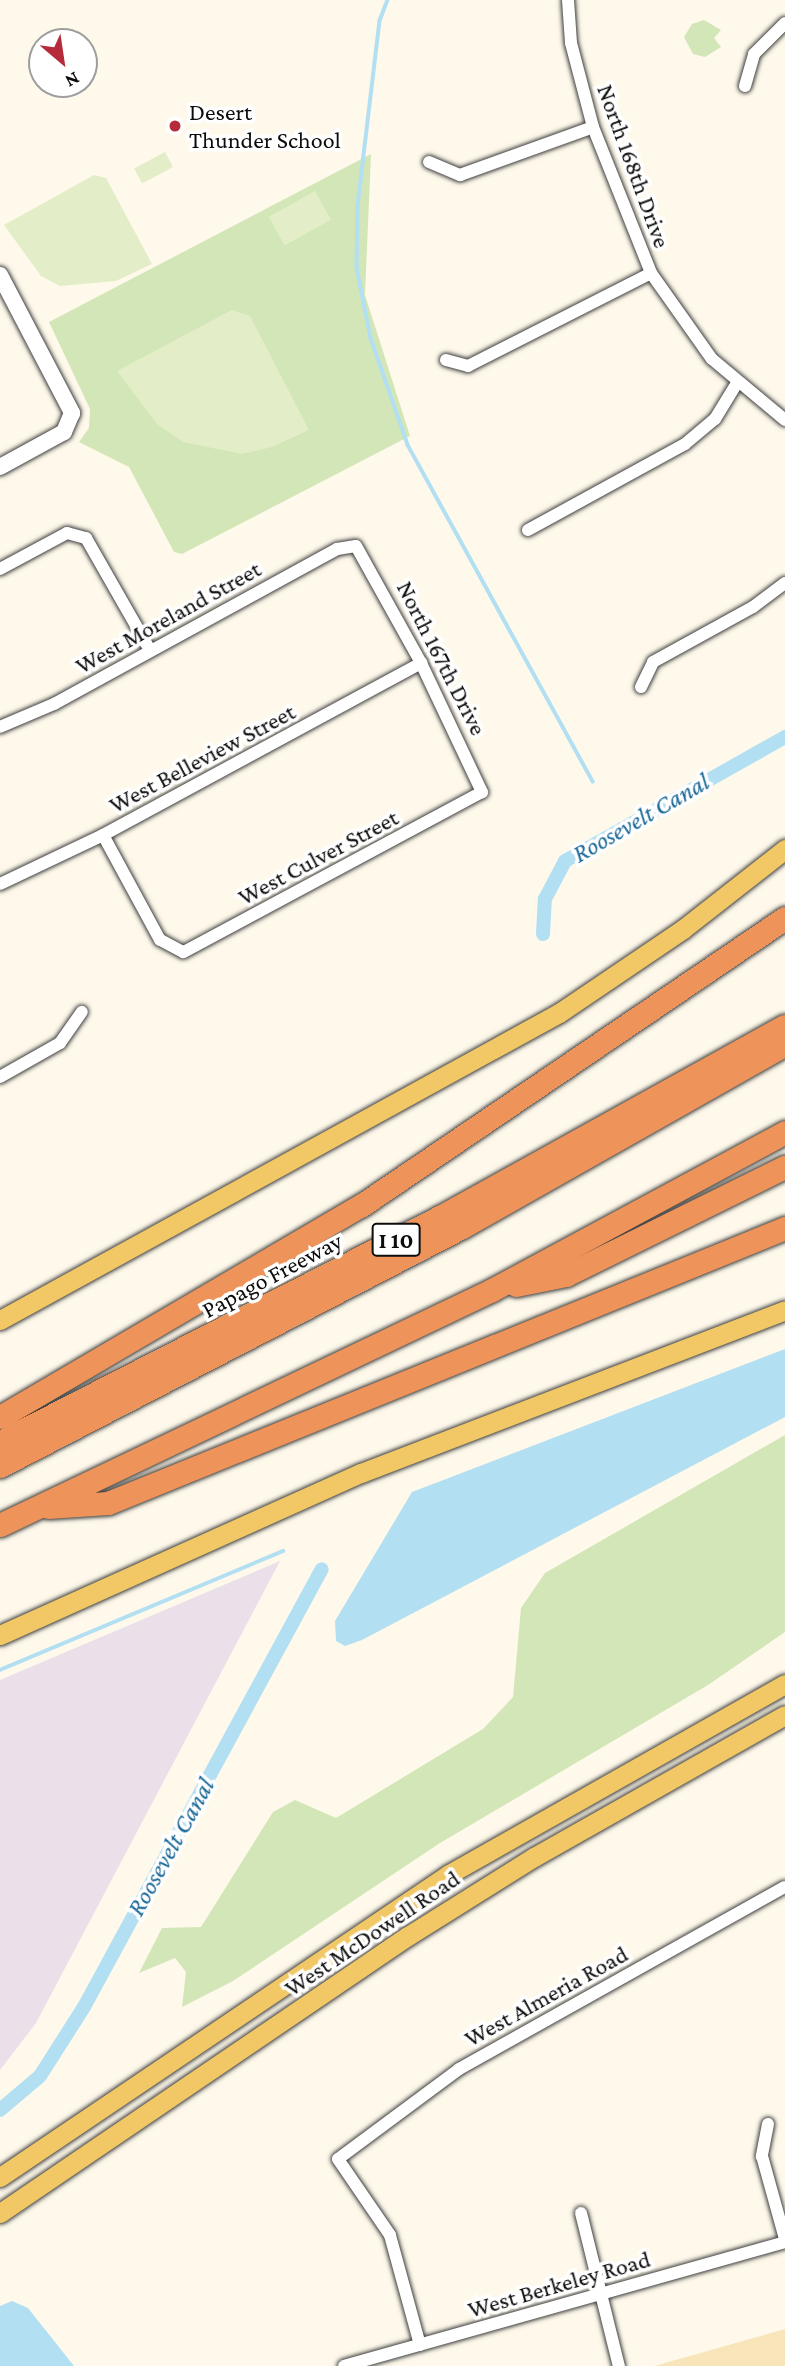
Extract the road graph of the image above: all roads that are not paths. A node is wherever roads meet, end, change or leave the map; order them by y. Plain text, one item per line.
1 (568, 0) edge
2 (785, 23) edge
3 (745, 86) dead end
4 (593, 127) junction
5 (429, 162) dead end
6 (651, 273) junction
7 (0, 275) edge
8 (446, 360) dead end
9 (737, 383) junction
10 (785, 420) edge
11 (0, 467) edge
12 (528, 530) dead end
13 (356, 547) joint
14 (0, 569) edge
15 (785, 583) edge
16 (149, 650) junction
17 (421, 663) junction
18 (641, 687) dead end
19 (0, 727) edge
20 (482, 792) joint
21 (103, 835) junction
22 (785, 849) edge
23 (0, 884) edge
24 (785, 918) edge
25 (82, 1012) dead end
26 (785, 1026) edge
27 (785, 1044) edge
28 (0, 1077) edge
29 (785, 1132) edge
30 (785, 1167) edge
31 (785, 1228) edge
32 (492, 1290) junction
33 (785, 1310) edge
34 (0, 1320) edge
35 (0, 1417) edge
36 (0, 1442) edge
37 (0, 1466) edge
38 (37, 1508) junction
39 (0, 1525) edge
40 (0, 1635) edge
41 (785, 1684) edge
42 (785, 1715) edge
43 (785, 1886) edge
44 (768, 2124) dead end
45 (0, 2177) edge
46 (0, 2213) edge
47 (581, 2213) dead end
48 (785, 2240) edge
49 (602, 2294) junction
50 (420, 2345) junction
51 (344, 2366) edge
52 (619, 2366) edge

1 - 4 street, North 168th Drive
2 - 3 street
4 - 5 street
4 - 6 street, North 168th Drive
6 - 8 street
6 - 9 street, North 168th Drive
7 - 11 street
9 - 10 street, North 168th Drive
9 - 12 street
13 - 16 street, West Moreland Street
13 - 17 street, North 167th Drive
14 - 16 street
15 - 18 street
16 - 19 street, West Moreland Street
17 - 20 street, North 167th Drive
17 - 21 street, West Belleview Street
20 - 21 street, West Culver Street
21 - 23 street, West Belleview Street
22 - 34 main road
24 - 35 highway
25 - 28 street
26 - 36 highway, Papago Freeway / I 10
27 - 37 highway
29 - 32 highway
30 - 32 highway
31 - 38 highway
32 - 38 highway
33 - 40 main road
38 - 39 highway
41 - 45 main road, West McDowell Road
42 - 46 main road, West McDowell Road
43 - 50 street, West Almeria Road
44 - 48 street
47 - 49 street
48 - 49 street, West Berkeley Road
49 - 50 street, West Berkeley Road
49 - 52 street
50 - 51 street, West Berkeley Road

